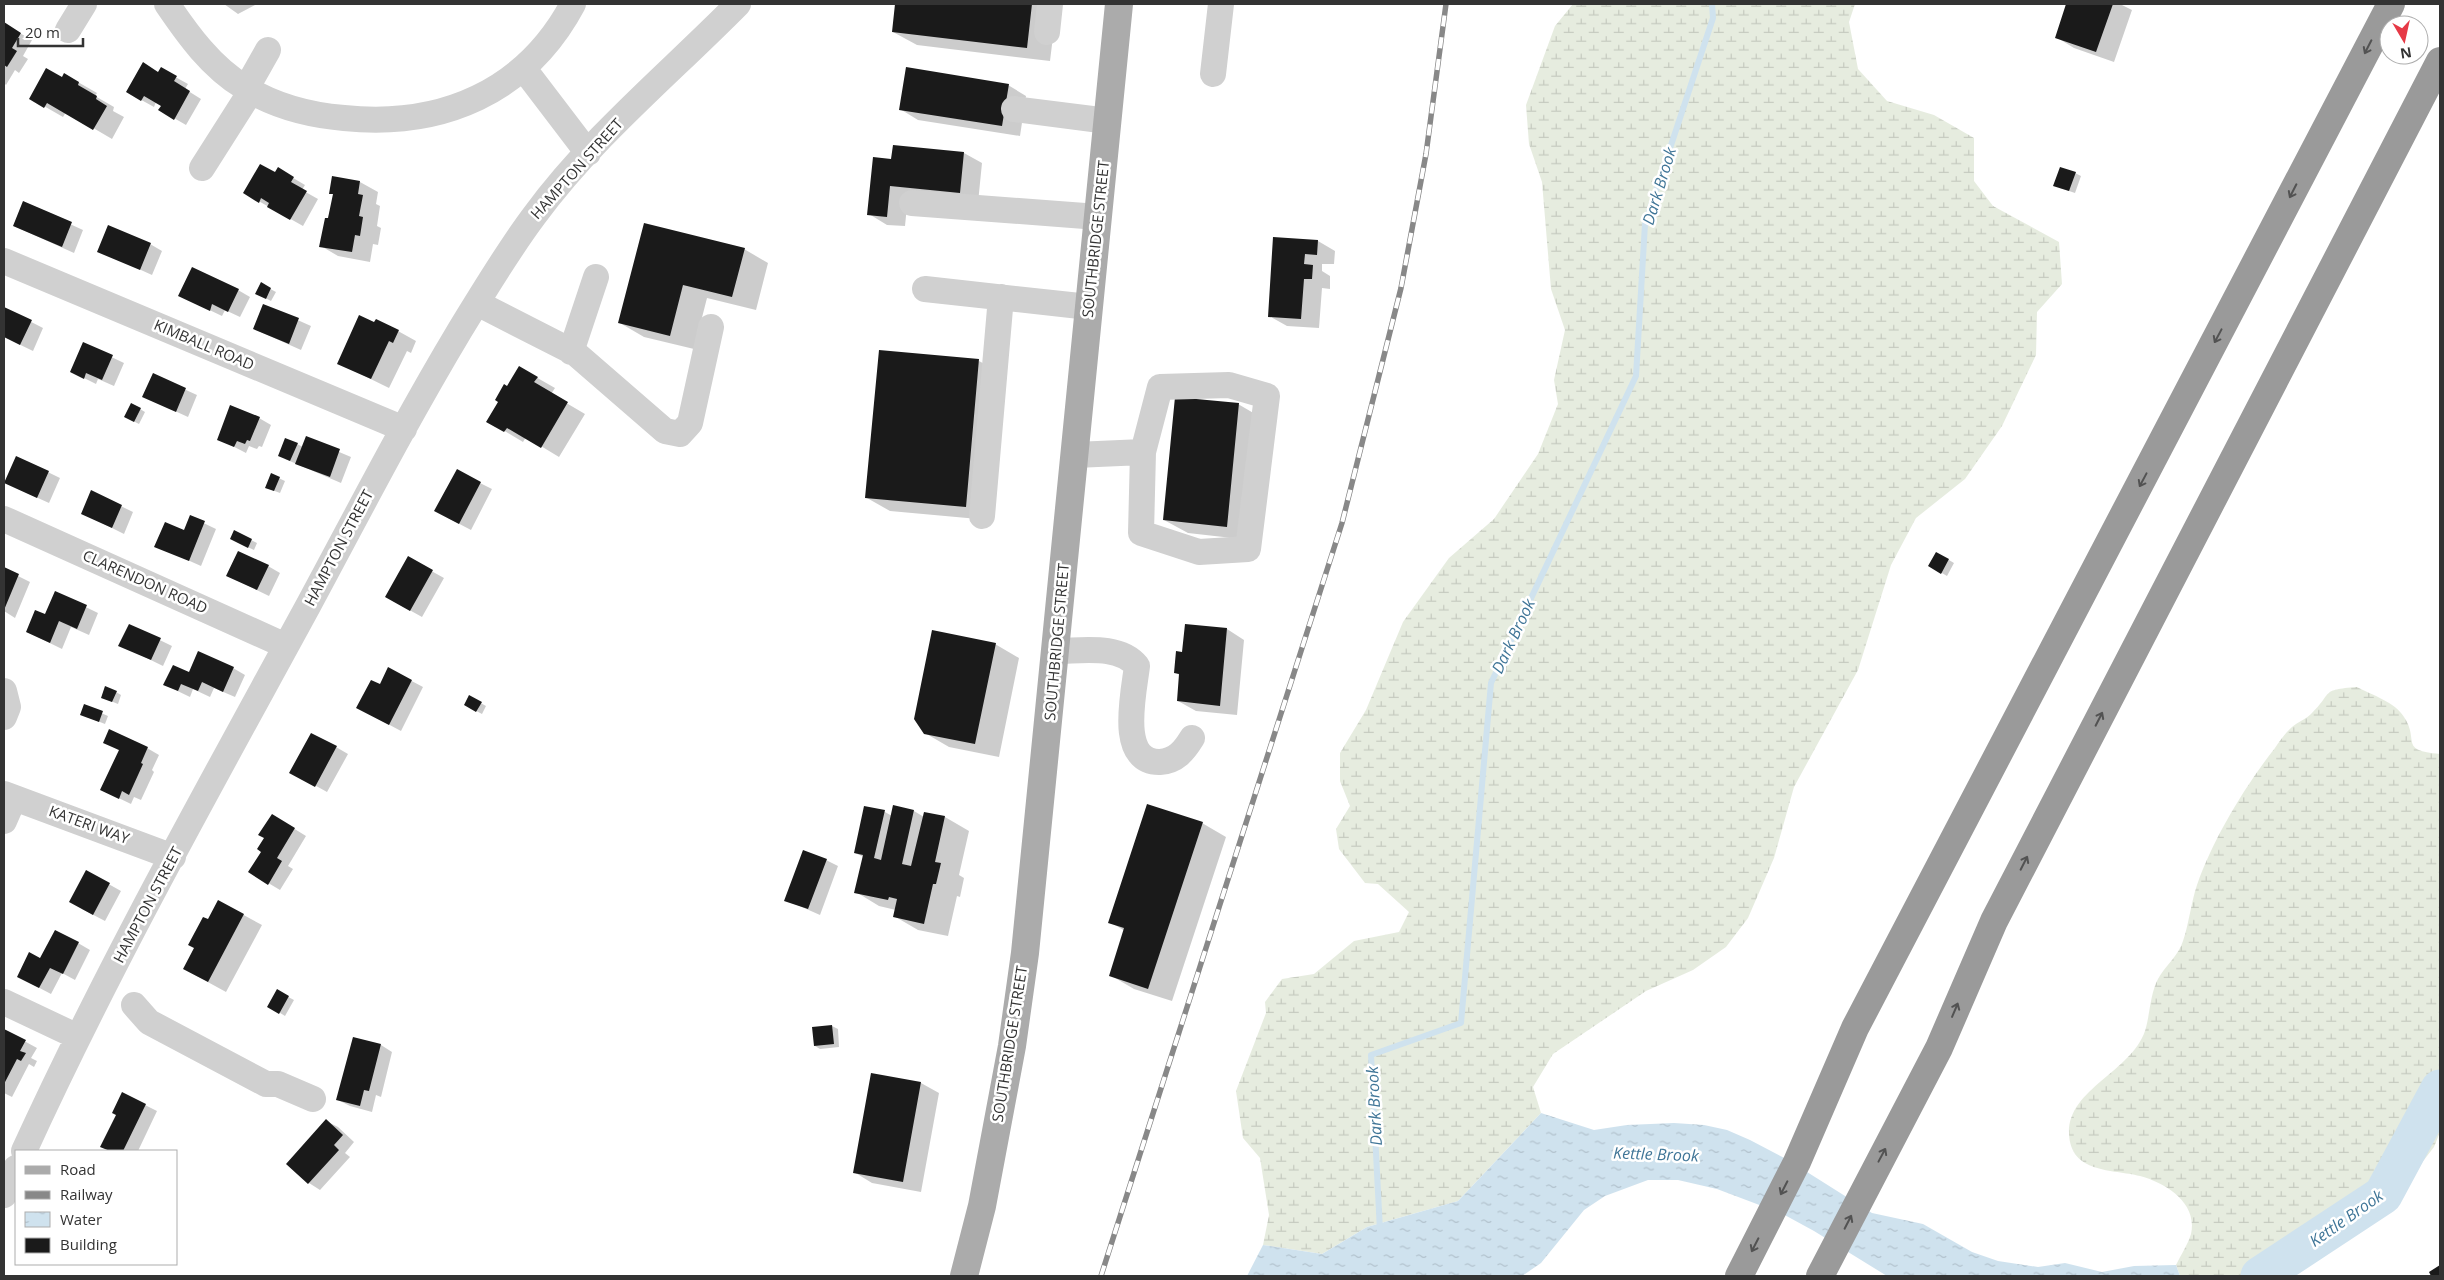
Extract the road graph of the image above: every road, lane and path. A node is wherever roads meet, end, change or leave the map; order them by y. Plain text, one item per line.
1 (84, 4) edge
2 (167, 4) edge
3 (573, 4) edge
4 (738, 4) edge
5 (1050, 4) edge
6 (1119, 4) edge
7 (1221, 4) edge
8 (2390, 4) edge
9 (68, 30) dead end
10 (1048, 32) dead end
11 (268, 50) dead end
12 (2440, 61) edge
13 (524, 69) junction
14 (1213, 74) dead end
15 (248, 90) junction
16 (1014, 109) dead end
17 (1108, 121) junction
18 (588, 153) junction
19 (202, 168) dead end
20 (912, 203) dead end
21 (1098, 217) junction
22 (4, 261) edge
23 (596, 277) dead end
24 (925, 289) dead end
25 (1001, 297) junction
26 (477, 303) junction
27 (1090, 307) junction
28 (711, 327) dead end
29 (572, 352) junction
30 (404, 429) junction
31 (1143, 452) junction
32 (1075, 455) junction
33 (982, 516) dead end
34 (4, 519) edge
35 (286, 646) junction
36 (1056, 651) junction
37 (4, 691) edge
38 (4, 717) edge
39 (1192, 738) dead end
40 (7, 804) edge
41 (173, 856) junction
42 (104, 987) junction
43 (4, 1002) edge
44 (78, 1037) junction
45 (313, 1099) dead end
46 (24, 1150) edge
47 (15, 1170) edge
48 (4, 1195) edge
49 (964, 1276) edge
50 (1739, 1276) edge
51 (1820, 1276) edge

1 - 9 street
2 - 15 street
3 - 13 street
4 - 18 street, HAMPTON STREET
5 - 10 street
6 - 17 main road, SOUTHBRIDGE STREET
7 - 14 street
8 -> 50 highway
11 - 15 street
51 -> 12 highway
13 - 15 street
13 - 18 street
15 - 19 street
16 - 17 street
17 - 21 main road, SOUTHBRIDGE STREET
18 - 26 street, HAMPTON STREET
20 - 21 street
21 - 27 main road, SOUTHBRIDGE STREET
22 - 30 street, KIMBALL ROAD
23 - 29 street
24 - 25 street
25 - 27 street
25 - 33 street
26 - 29 street
26 - 30 street, HAMPTON STREET
27 - 32 main road, SOUTHBRIDGE STREET
28 - 29 street
30 - 35 street, HAMPTON STREET
31 - 31 street
31 - 32 street
32 - 36 main road, SOUTHBRIDGE STREET
34 - 35 street, CLARENDON ROAD
35 - 41 street, HAMPTON STREET
36 - 39 street
36 - 49 main road, SOUTHBRIDGE STREET
37 - 38 street
40 - 41 street, KATERI WAY
41 - 42 street, HAMPTON STREET
42 - 44 street, HAMPTON STREET
42 - 45 street
43 - 44 street
44 - 46 street, HAMPTON STREET
47 - 48 street

